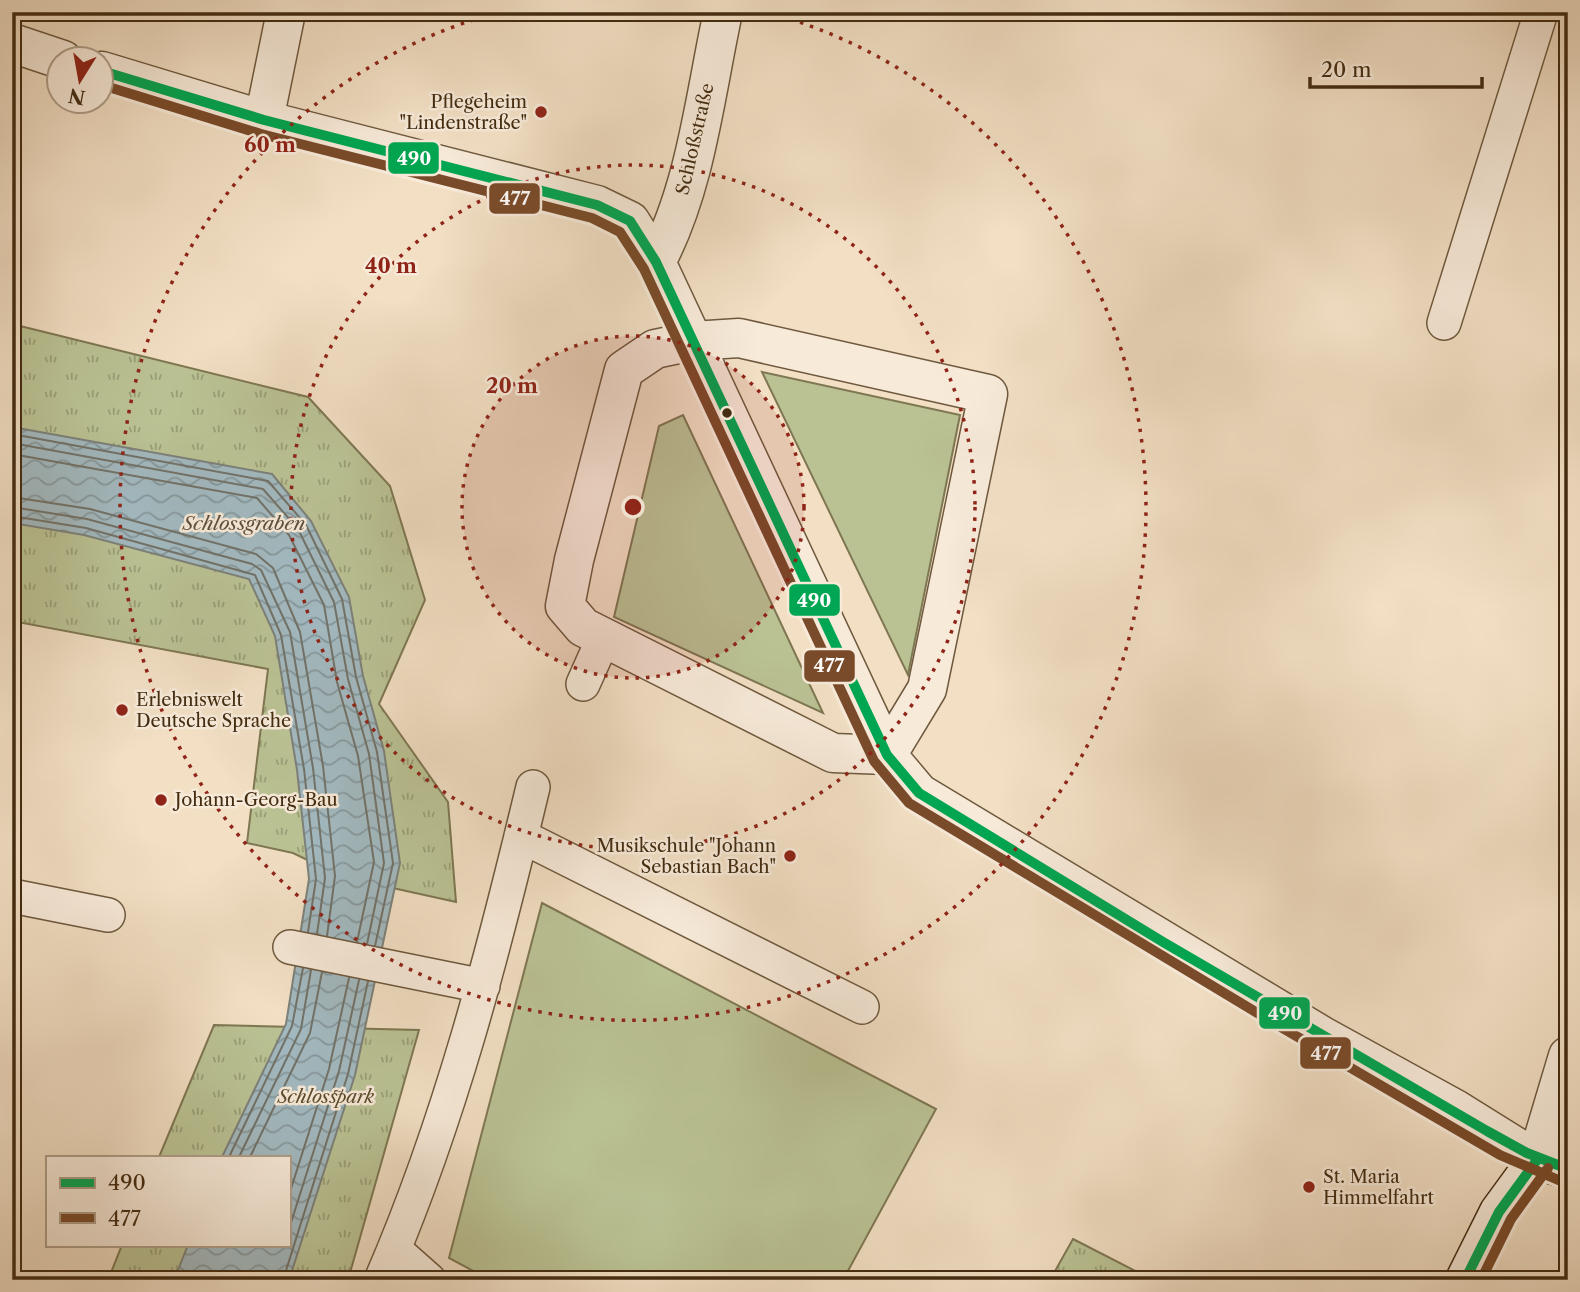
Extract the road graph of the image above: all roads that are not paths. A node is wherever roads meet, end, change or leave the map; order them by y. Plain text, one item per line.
1 (286, 12) edge
2 (723, 12) edge
3 (1541, 12) edge
4 (12, 43) edge
5 (46, 54) edge
6 (116, 75) edge
7 (264, 120) junction
8 (656, 262) junction
9 (1444, 323) dead end
10 (693, 341) junction
11 (604, 637) junction
12 (583, 684) dead end
13 (887, 755) junction
14 (533, 786) dead end
15 (521, 836) junction
16 (12, 896) edge
17 (108, 915) dead end
18 (290, 947) dead end
19 (483, 986) junction
20 (862, 1007) dead end
21 (1568, 1056) edge
22 (1552, 1164) edge
23 (394, 1249) junction
24 (381, 1280) edge
25 (429, 1280) edge
26 (1465, 1280) edge

1 - 7 street
2 - 8 street, Schloßstraße
3 - 9 lane
4 - 5 street
6 - 7 street
7 - 8 street
8 - 10 street
10 - 11 street
10 - 13 street
10 - 13 street
11 - 12 lane
11 - 13 street
13 - 22 street
14 - 15 lane
15 - 19 lane
15 - 20 lane
16 - 17 lane
18 - 19 lane
19 - 23 lane
21 - 22 street
22 - 26 street
23 - 24 lane
23 - 25 lane

